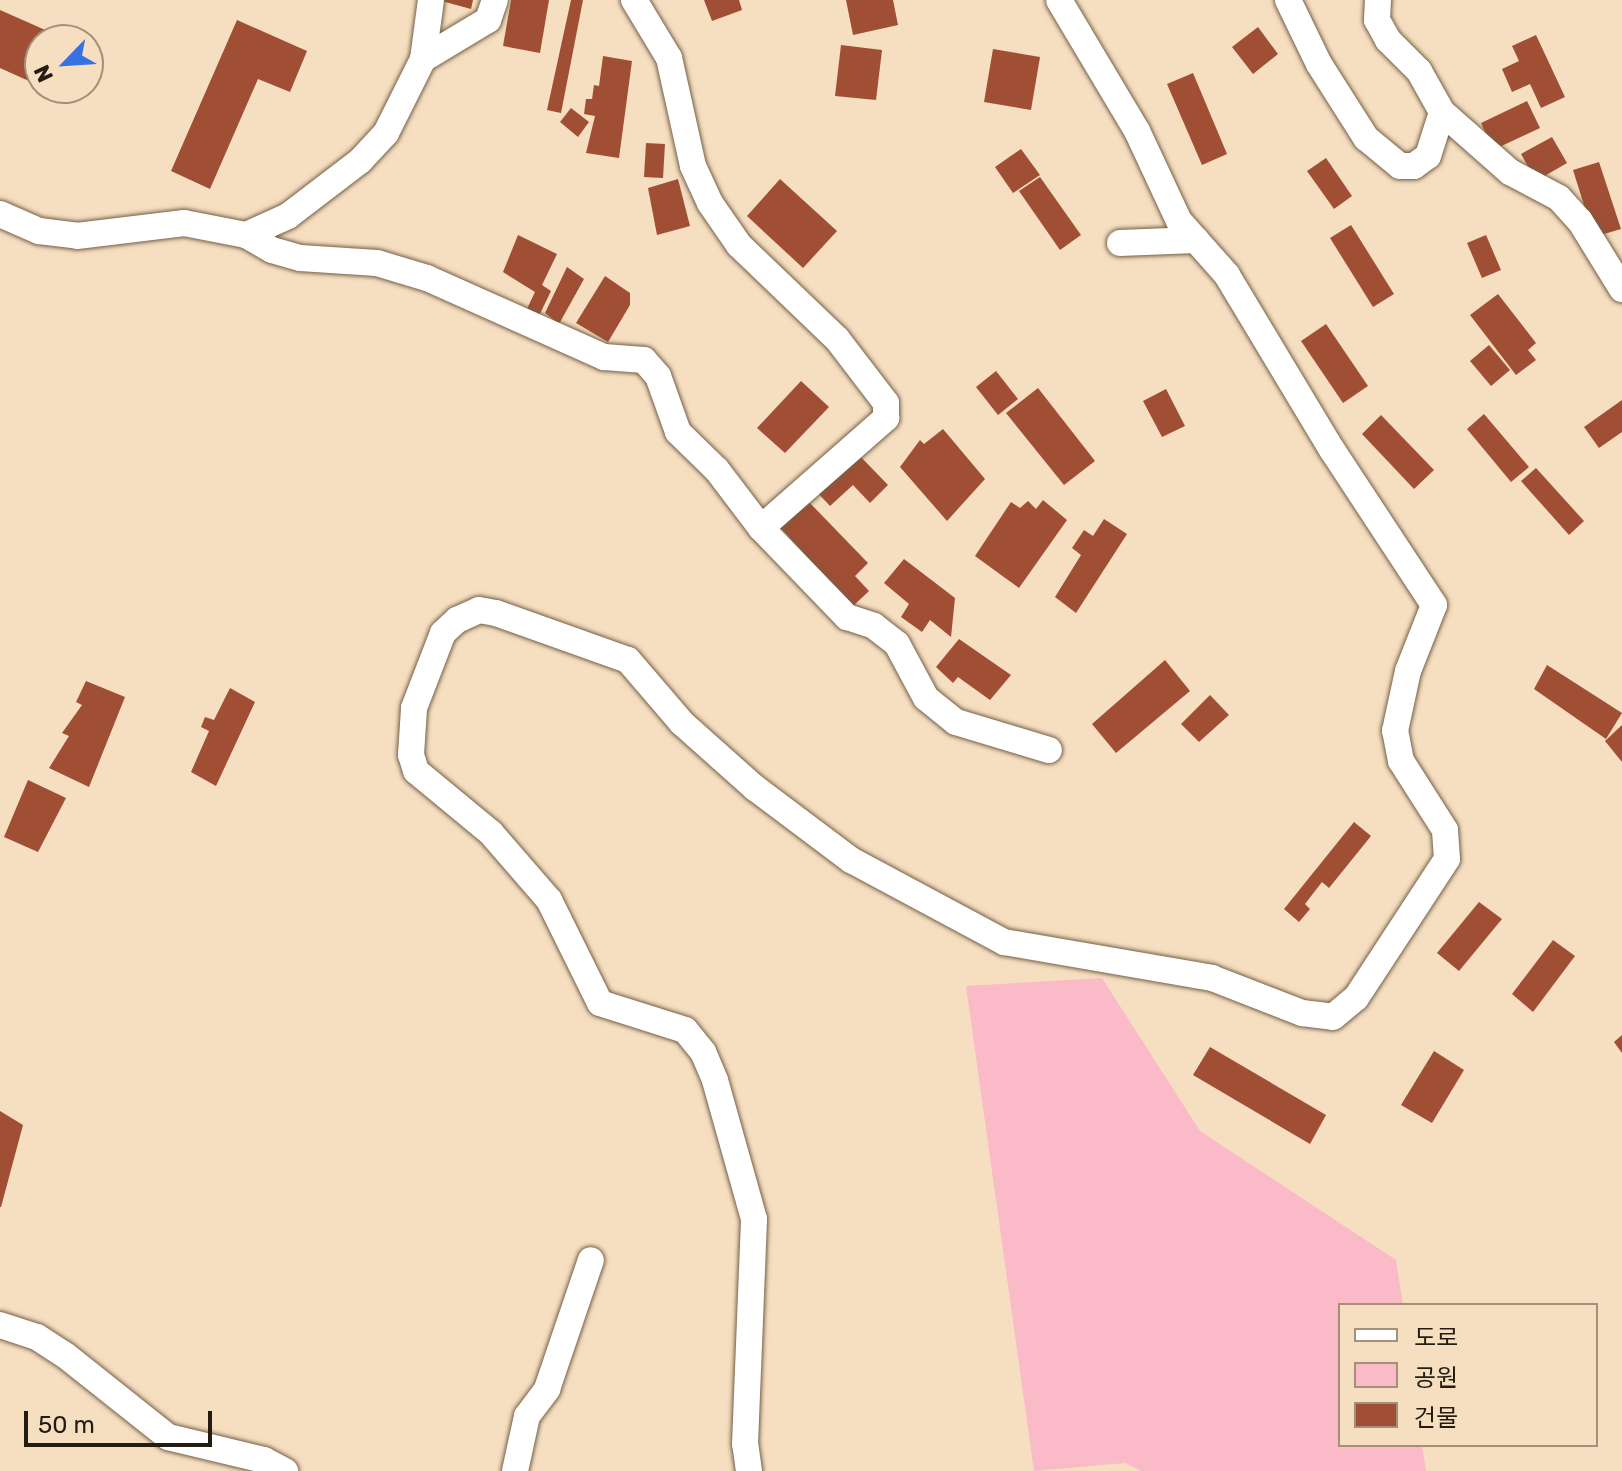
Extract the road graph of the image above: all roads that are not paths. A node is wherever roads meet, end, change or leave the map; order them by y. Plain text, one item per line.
1 (431, 0) edge
2 (495, 0) edge
3 (634, 0) edge
4 (1059, 0) edge
5 (1288, 0) edge
6 (1378, 0) edge
7 (423, 59) junction
8 (1442, 112) junction
9 (0, 214) edge
10 (246, 235) junction
11 (1196, 240) junction
12 (1120, 243) dead end
13 (1622, 289) edge
14 (761, 528) junction
15 (1049, 750) dead end
16 (591, 1260) dead end
17 (0, 1325) edge
18 (271, 1467) edge
19 (515, 1471) edge
20 (749, 1471) edge

1 - 7 street
2 - 7 street
3 - 14 street
4 - 11 street
5 - 8 street
6 - 8 street
7 - 10 street
8 - 13 street
9 - 10 street
10 - 14 street
11 - 12 street
11 - 20 street
14 - 15 street
16 - 19 street
17 - 18 street

